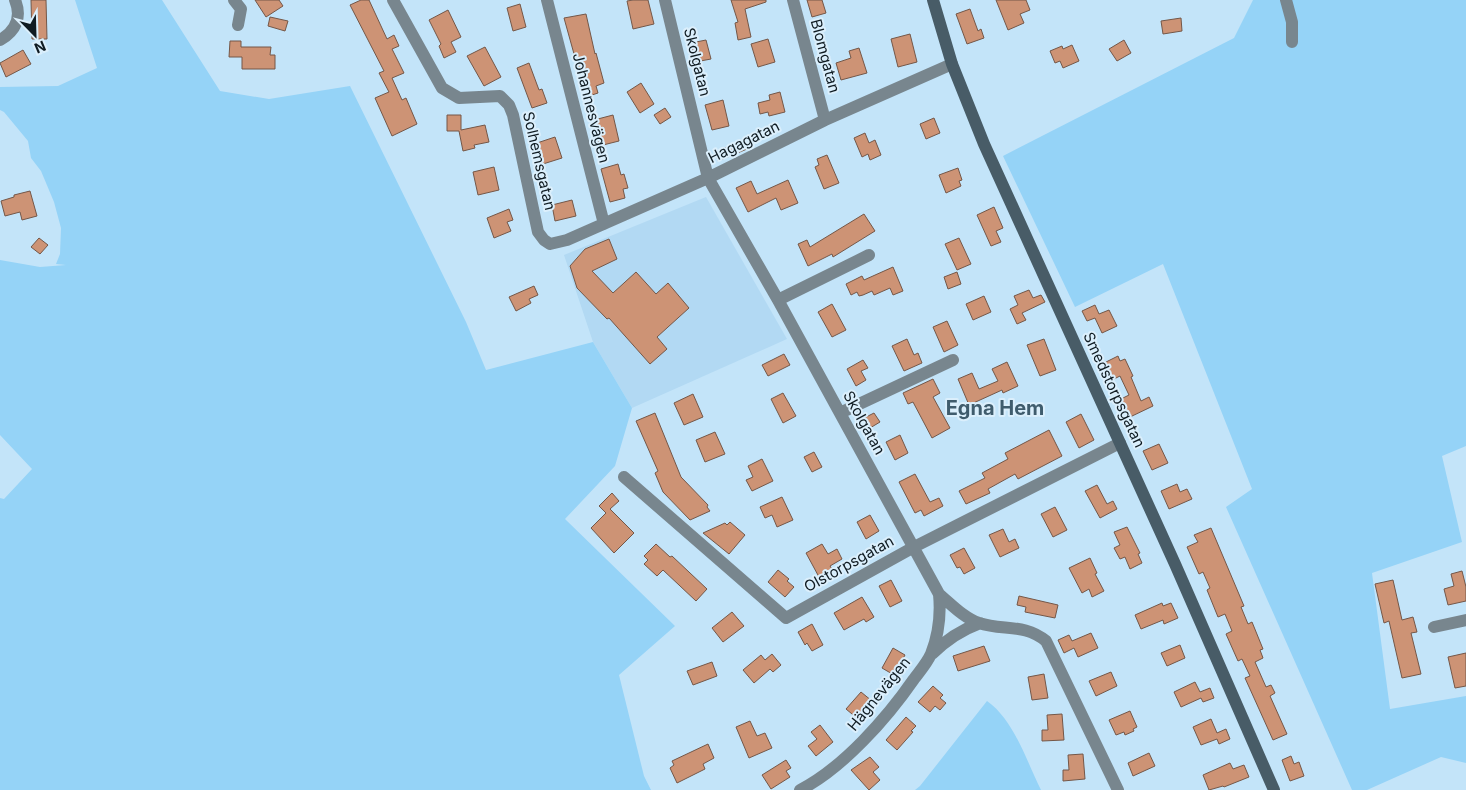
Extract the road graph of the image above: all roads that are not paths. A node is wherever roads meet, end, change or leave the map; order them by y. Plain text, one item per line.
1 (15, 0) edge
2 (234, 0) edge
3 (393, 0) edge
4 (547, 0) edge
5 (665, 0) edge
6 (793, 0) edge
7 (933, 0) edge
8 (1286, 0) edge
9 (238, 25) dead end
10 (0, 40) edge
11 (1292, 42) dead end
12 (952, 64) junction
13 (825, 120) junction
14 (708, 178) junction
15 (604, 224) junction
16 (550, 244) joint
17 (869, 255) dead end
18 (778, 300) junction
19 (953, 360) dead end
20 (840, 413) junction
21 (1120, 443) junction
22 (624, 478) dead end
23 (914, 547) junction
24 (939, 594) junction
25 (1466, 620) edge
26 (980, 624) junction
27 (1434, 627) dead end
28 (930, 656) junction
29 (800, 790) edge
30 (1118, 790) edge
31 (1274, 790) edge

1 - 10 street
2 - 9 street
3 - 16 street, Solhemsgatan
4 - 15 street, Johannesvägen
5 - 14 street, Skolgatan
6 - 13 street, Blomgatan
7 - 12 street, Smedstorpsgatan
8 - 11 street
12 - 13 street, Hagagatan
12 - 21 street, Smedstorpsgatan
13 - 14 street, Hagagatan
14 - 15 street, Hagagatan
14 - 18 street, Skolgatan
15 - 16 street, Hagagatan
17 - 18 street
18 - 20 street, Skolgatan
19 - 20 street
20 - 23 street, Skolgatan
21 - 23 street, Olstorpsgatan
21 - 31 street, Smedstorpsgatan
22 - 23 street, Olstorpsgatan
23 - 24 street, Skolgatan
24 - 26 street, Skolgatan
24 - 28 street, Hägnevägen
25 - 27 street
26 - 28 street
26 - 30 street, Skolgatan
28 - 29 street, Hägnevägen

